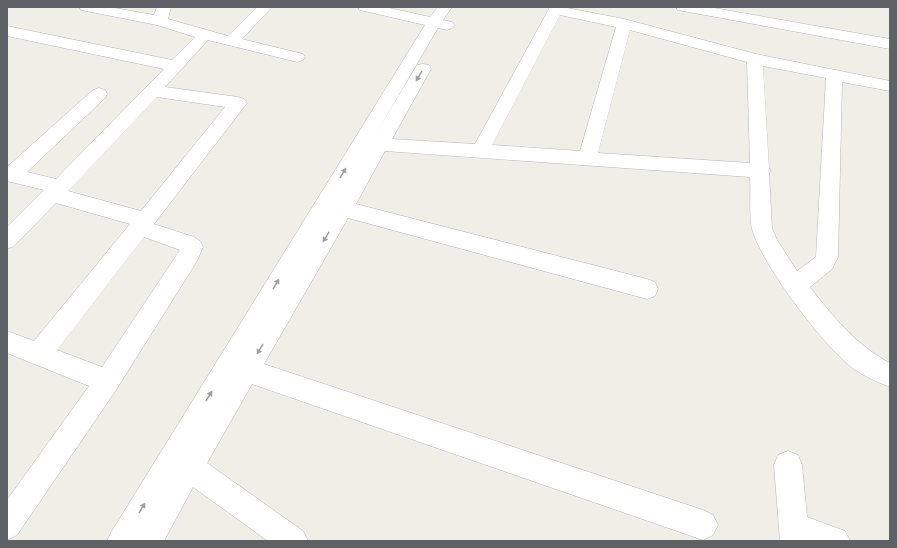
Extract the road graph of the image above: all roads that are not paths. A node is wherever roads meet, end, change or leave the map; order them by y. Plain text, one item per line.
1 (86, 7) edge
2 (265, 7) edge
3 (366, 7) edge
4 (461, 7) edge
5 (624, 7) edge
6 (683, 7) edge
7 (550, 8) edge
8 (162, 14) edge
9 (442, 18) edge
10 (620, 24) junction
11 (7, 31) edge
12 (205, 35) junction
13 (231, 41) junction
14 (890, 44) edge
15 (297, 57) dead end
16 (755, 59) junction
17 (176, 66) junction
18 (834, 74) junction
19 (890, 86) edge
20 (153, 91) junction
21 (99, 94) dead end
22 (369, 144) junction
23 (480, 151) junction
24 (587, 159) junction
25 (761, 171) junction
26 (10, 174) edge
27 (56, 191) junction
28 (343, 209) junction
29 (143, 223) junction
30 (7, 240) edge
31 (796, 285) junction
32 (647, 289) dead end
33 (7, 342) edge
34 (39, 354) junction
35 (247, 370) junction
36 (890, 375) edge
37 (107, 381) junction
38 (180, 463) junction
39 (788, 465) dead end
40 (11, 513) edge
41 (703, 525) dead end
42 (794, 534) edge
43 (122, 541) edge
44 (148, 541) edge
45 (293, 541) edge
46 (835, 541) edge

1 - 8 street
2 - 13 street
3 - 9 street
4 - 9 street
5 - 10 street
6 - 14 street
7 - 10 street
7 - 23 street
8 - 12 street
9 - 22 street
10 - 16 street
10 - 24 street
11 - 17 street
12 - 13 street
12 - 17 street
13 - 15 street
16 - 18 street
16 - 25 street
17 - 20 street
18 - 19 street
18 - 31 street
20 - 27 street
20 - 29 street
21 - 26 street
22 - 23 street
22 - 28 street
38 -> 22 street
23 - 24 street
24 - 25 street
25 - 31 street
26 - 27 street
27 - 29 street
27 - 30 street
28 - 32 street
28 -> 35 street
29 - 34 street
29 - 37 street
31 - 36 street
33 - 34 street
34 - 37 street
35 - 38 street
35 - 41 street
37 - 40 street
43 -> 38 street
38 - 44 street
38 - 45 street
39 - 42 street
42 - 46 street

